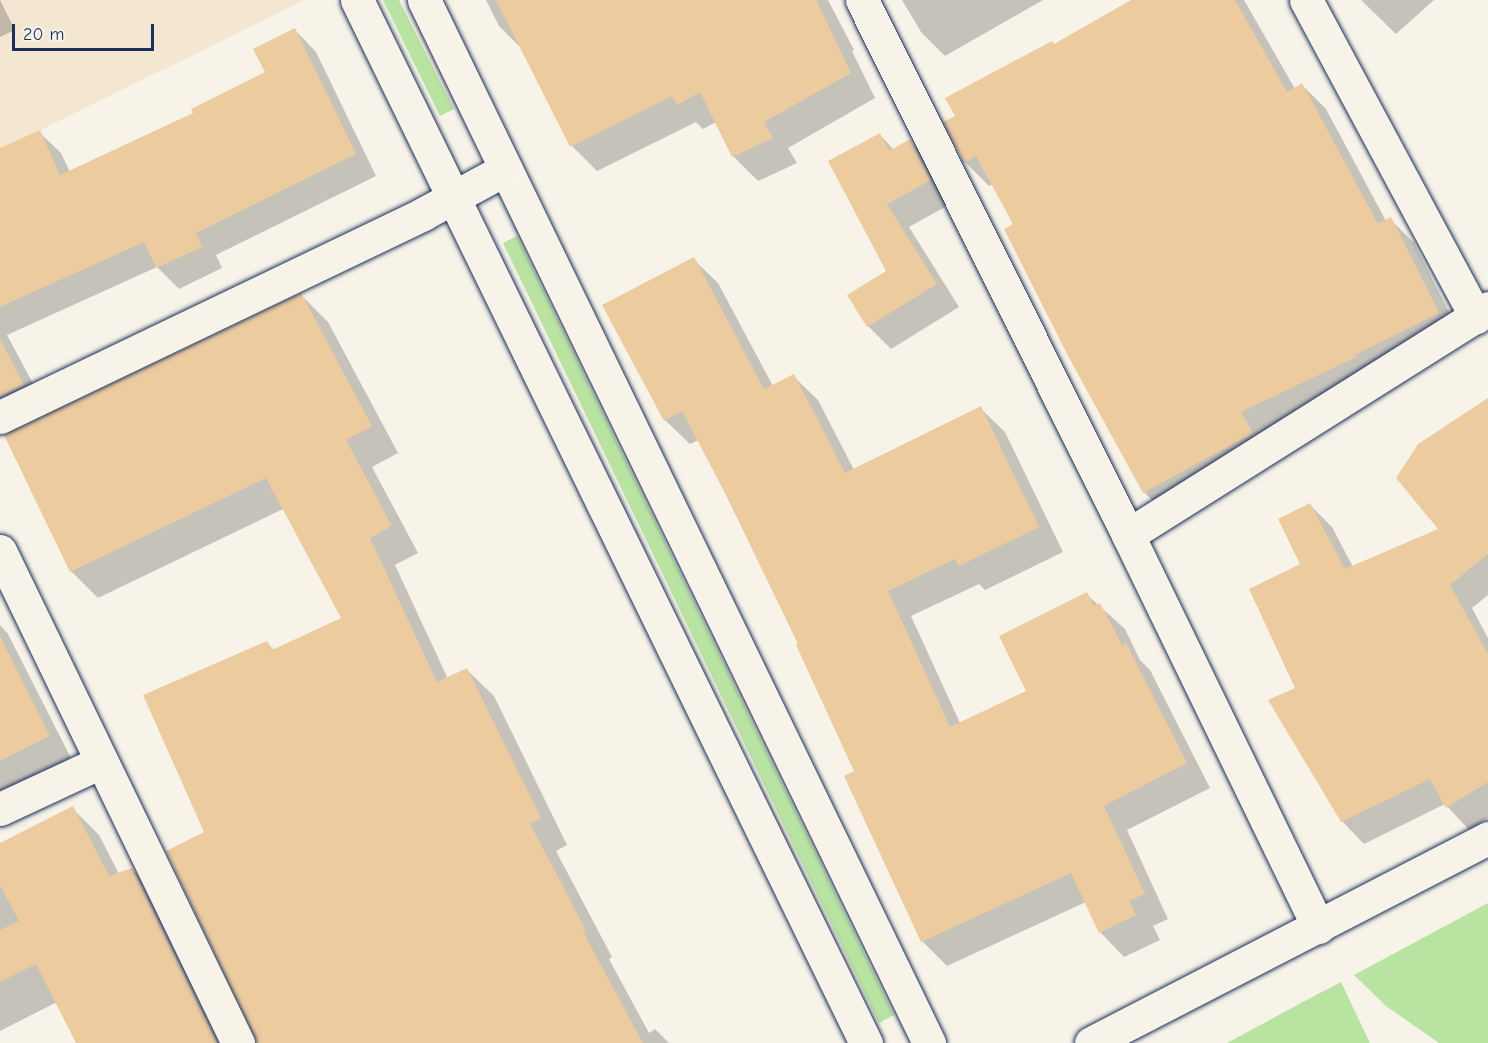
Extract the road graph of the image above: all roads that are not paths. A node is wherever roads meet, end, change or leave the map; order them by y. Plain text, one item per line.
1 (357, 0) edge
2 (424, 0) edge
3 (862, 0) edge
4 (1306, 0) edge
5 (506, 169) junction
6 (453, 198) junction
7 (1482, 312) edge
8 (0, 417) edge
9 (1128, 535) junction
10 (0, 551) edge
11 (101, 762) junction
12 (0, 809) edge
13 (1488, 838) edge
14 (1318, 927) junction
15 (238, 1043) edge
16 (866, 1043) edge
17 (929, 1043) edge
18 (1091, 1043) edge

1 - 6 street
2 - 5 street
3 - 9 street
4 - 7 street
5 - 6 street
5 - 17 street
6 - 8 street
6 - 16 street
7 - 9 street
9 - 14 street
10 - 11 street
11 - 12 street
11 - 15 street
13 - 14 street
14 - 18 street

